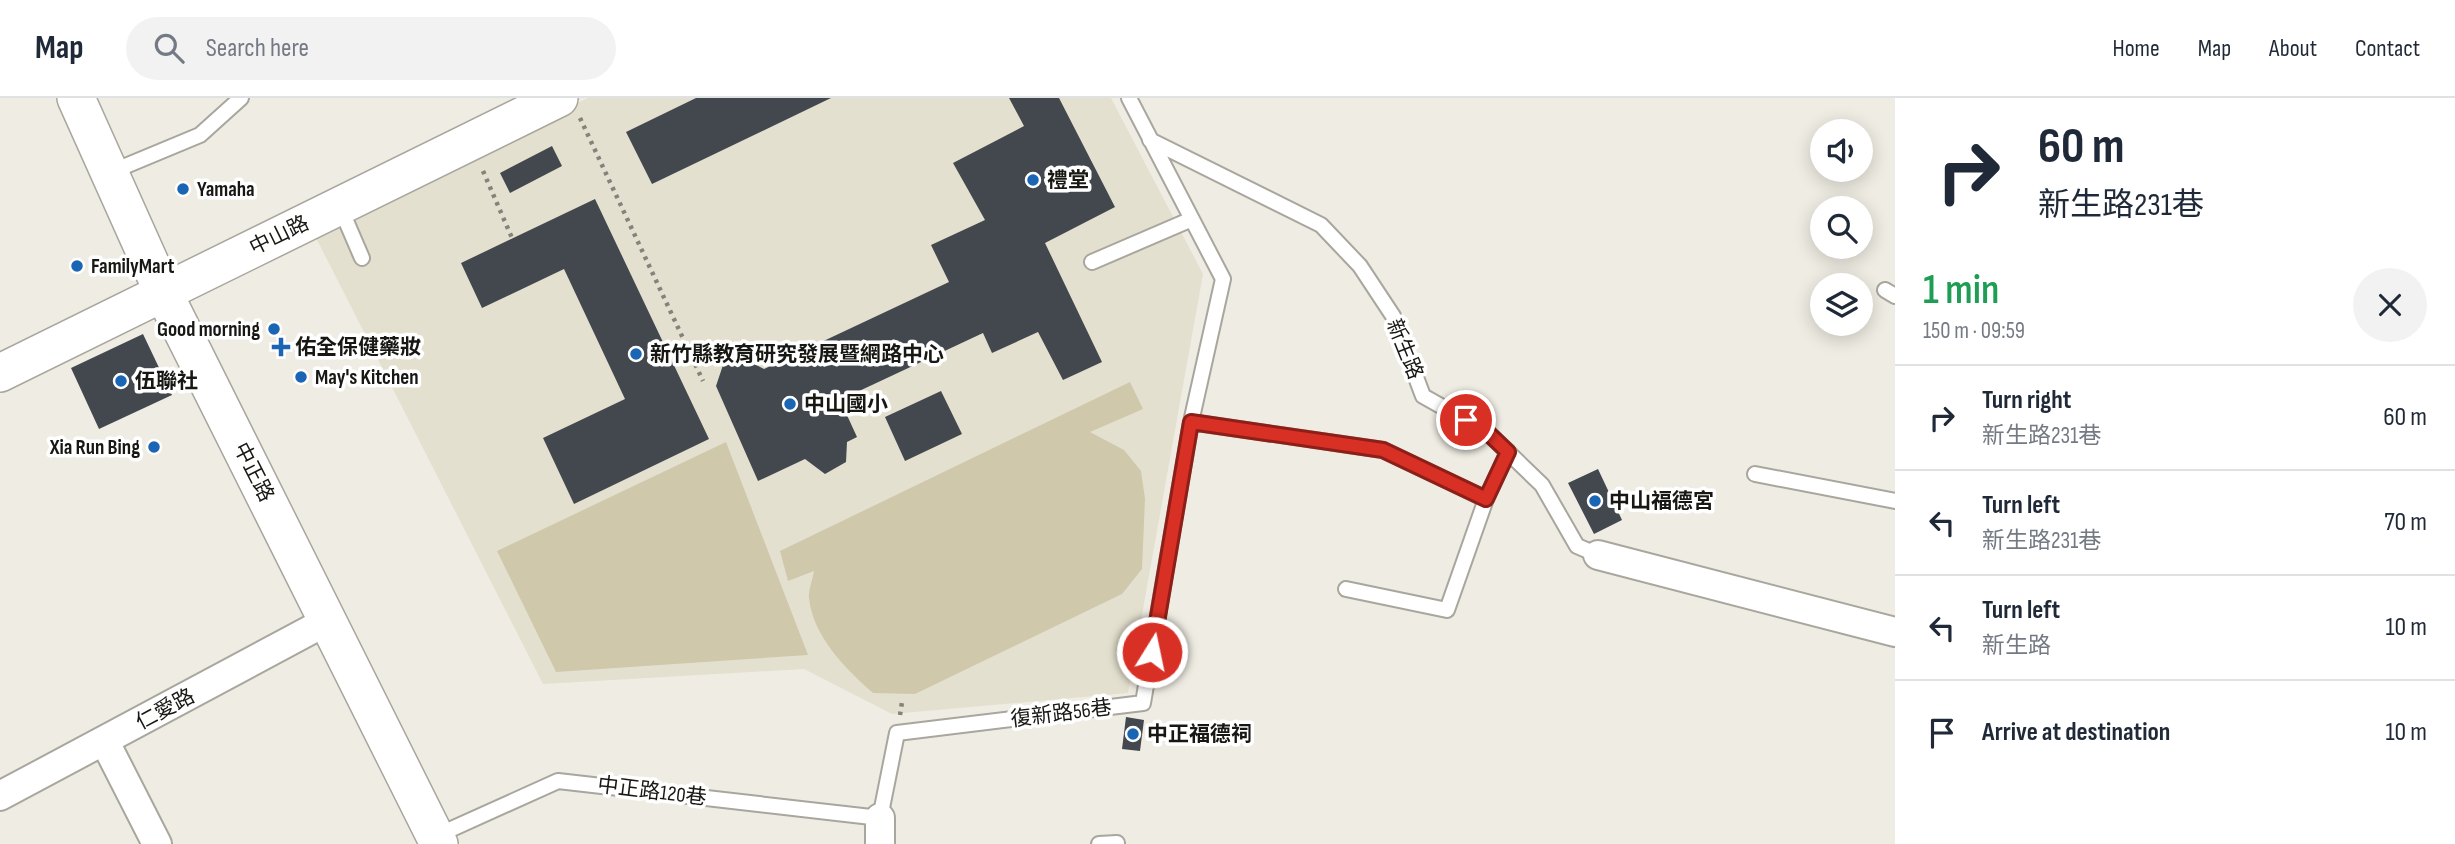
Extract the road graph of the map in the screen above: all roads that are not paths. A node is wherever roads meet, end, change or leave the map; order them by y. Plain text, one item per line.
1 (76, 98) edge
2 (241, 98) edge
3 (1129, 98) edge
4 (568, 104) edge
5 (1150, 140) junction
6 (111, 172) junction
7 (339, 206) junction
8 (1192, 219) junction
9 (362, 258) dead end
10 (1092, 262) dead end
11 (163, 292) junction
12 (0, 373) edge
13 (1191, 422) junction
14 (1508, 452) junction
15 (1755, 474) dead end
16 (1486, 499) junction
17 (1895, 501) edge
18 (1598, 555) joint
19 (1346, 589) dead end
20 (329, 620) junction
21 (1895, 632) edge
22 (104, 742) junction
23 (0, 796) edge
24 (880, 831) edge
25 (437, 840) edge
26 (1117, 843) edge
27 (157, 844) edge
28 (1099, 844) edge

1 - 6 street, 中正路
2 - 6 lane
3 - 5 lane
4 - 7 street, 中山路
5 - 8 lane, 復新路56巷
5 - 14 lane, 新生路
6 - 11 street, 中正路
7 - 9 lane
7 - 11 street, 中山路
8 - 10 lane
8 - 13 lane, 復新路56巷
11 - 12 street, 中山路
11 - 20 street, 中正路
13 - 16 lane
13 - 24 lane, 復新路56巷
14 - 16 lane
14 - 18 lane, 新生路
15 - 17 lane
16 - 19 lane
18 - 21 street, 新生路
20 - 22 street, 仁愛路
20 - 25 street, 中正路
22 - 23 street, 仁愛路
22 - 27 street
24 - 25 lane, 中正路120巷
26 - 28 lane

